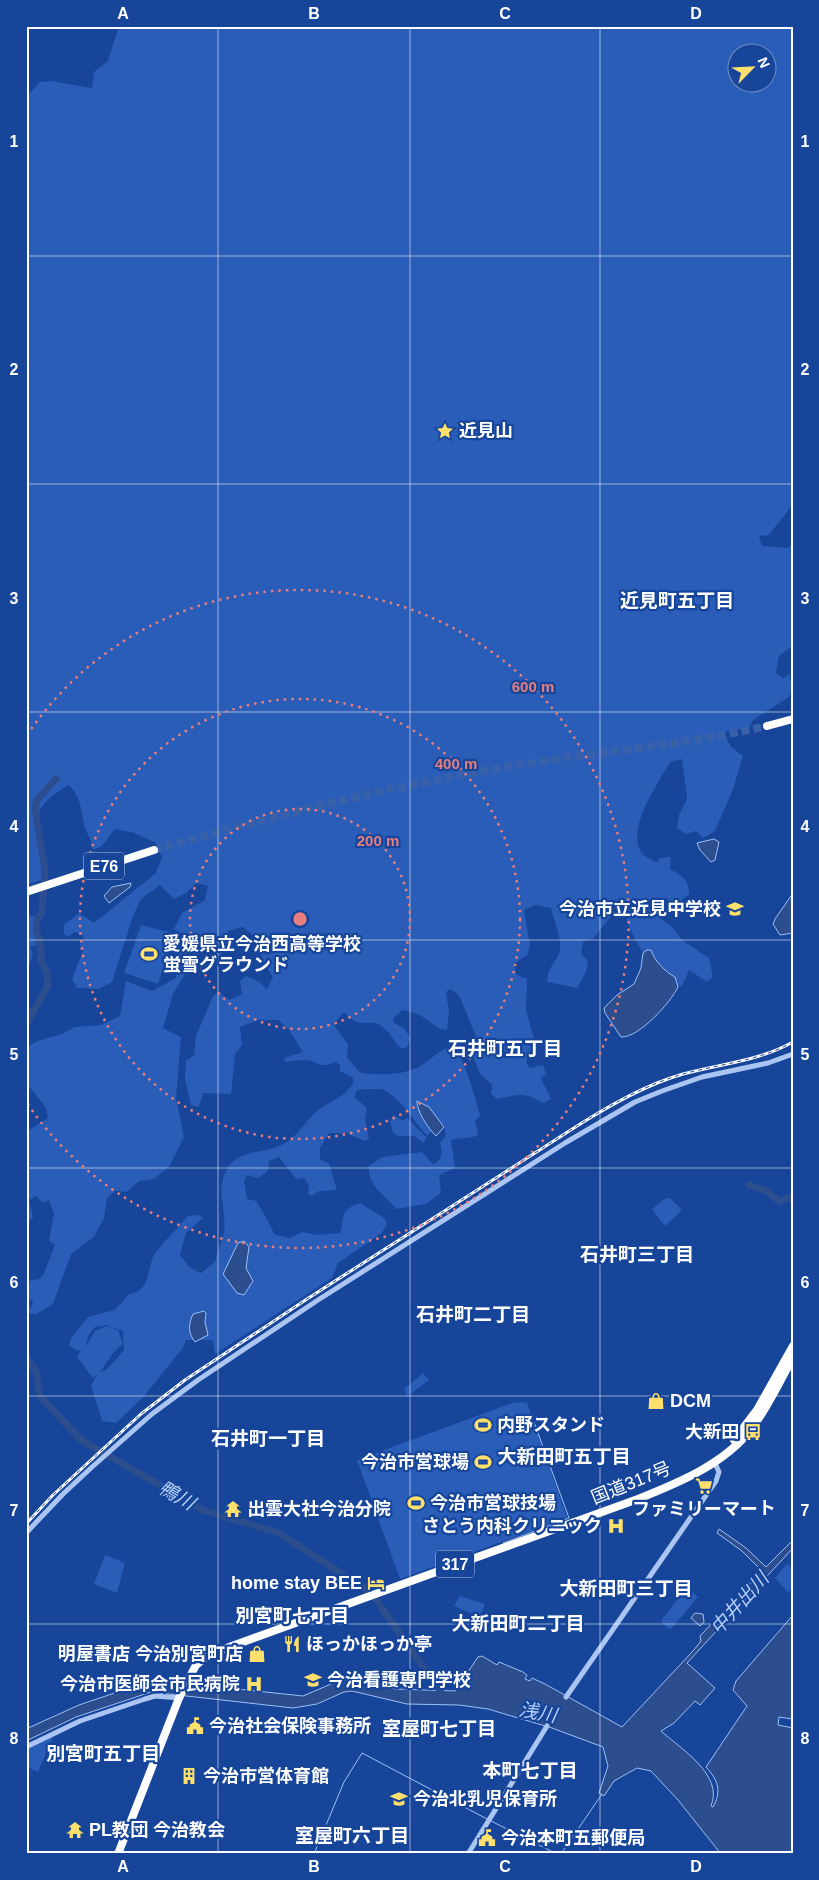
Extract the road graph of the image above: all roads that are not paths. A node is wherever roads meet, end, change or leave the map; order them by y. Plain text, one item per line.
1 (793, 719) edge
2 (767, 726) tunnel mouth
3 (154, 850) tunnel mouth
4 (26, 892) edge
5 (793, 1054) edge
6 (793, 1346) edge
7 (793, 1358) edge
8 (714, 1461) junction
9 (26, 1533) edge
10 (181, 1697) junction
11 (566, 1697) dead end
12 (548, 1726) dead end
13 (26, 1747) edge
14 (118, 1854) edge
15 (122, 1854) edge
16 (468, 1854) edge

1 - 2 highway
3 - 4 highway, E76
5 - 9 street
6 - 8 highway, 国道317号 / 317
7 - 8 highway, 国道317号 / 317
8 - 10 highway, 国道317号 / 317
8 - 11 street
10 - 13 street
10 - 14 highway, 国道317号 / 317
10 - 15 highway, 国道317号 / 317
12 - 16 street

